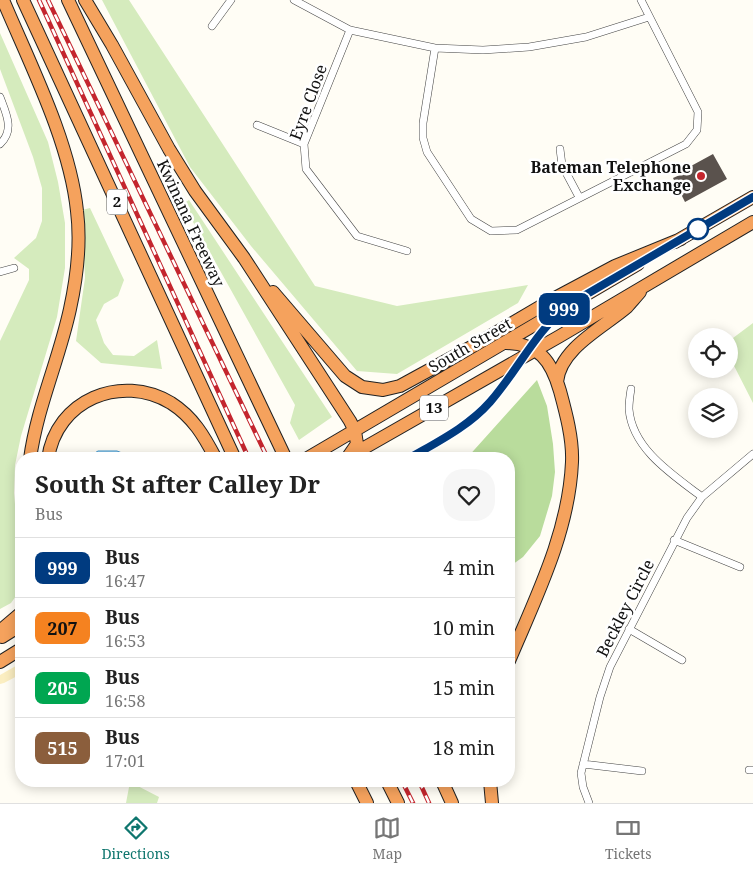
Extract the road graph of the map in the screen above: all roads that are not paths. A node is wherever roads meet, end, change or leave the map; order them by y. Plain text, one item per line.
1 (3, 0) edge
2 (23, 0) edge
3 (68, 0) edge
4 (84, 0) edge
5 (231, 0) edge
6 (294, 0) edge
7 (641, 0) edge
8 (649, 17) junction
9 (212, 26) dead end
10 (350, 30) junction
11 (435, 48) junction
12 (0, 97) edge
13 (257, 125) dead end
14 (0, 144) edge
15 (304, 144) junction
16 (560, 148) dead end
17 (753, 197) edge
18 (578, 198) junction
19 (734, 208) junction
20 (749, 224) edge
21 (681, 239) junction
22 (407, 251) dead end
23 (244, 258) junction
24 (14, 268) dead end
25 (0, 272) edge
26 (650, 281) junction
27 (506, 343) junction
28 (535, 350) junction
29 (557, 382) junction
30 (631, 389) dead end
31 (355, 431) junction
32 (31, 452) edge
33 (50, 452) edge
34 (212, 452) edge
35 (232, 452) edge
36 (283, 452) edge
37 (318, 452) edge
38 (351, 452) edge
39 (356, 452) edge
40 (753, 454) edge
41 (702, 497) junction
42 (674, 540) junction
43 (740, 567) dead end
44 (15, 618) edge
45 (15, 629) edge
46 (629, 630) junction
47 (0, 631) edge
48 (0, 638) edge
49 (515, 647) edge
50 (15, 653) edge
51 (682, 660) dead end
52 (0, 662) edge
53 (583, 764) junction
54 (642, 771) dead end
55 (359, 787) edge
56 (390, 787) edge
57 (445, 787) edge
58 (491, 787) edge
59 (367, 803) edge
60 (398, 803) edge
61 (452, 803) edge
62 (492, 803) edge
63 (589, 803) edge

1 - 32 highway
2 - 35 highway, 2
3 - 36 highway, Kwinana Freeway
4 - 23 highway
5 - 9 street
6 - 10 street
7 - 8 street
8 - 11 street
8 - 18 street
10 - 11 street
10 - 15 street, Eyre Close
11 - 18 street
12 - 14 street
13 - 15 street
15 - 22 street, Eyre Close
16 - 18 street
17 - 19 highway, South Street / 13
19 - 20 highway
19 - 21 highway, South Street / 13
20 - 26 highway, 13
21 - 23 highway
21 - 27 highway, South Street / 13
23 - 31 highway
24 - 25 street
26 - 28 highway, 13
26 - 29 highway
27 - 28 highway
27 - 31 highway, South Street / 13
28 - 29 highway
28 - 39 highway, 13
29 - 49 highway
30 - 41 street
31 - 37 highway, South Street / 13
31 - 38 highway
33 - 34 highway
40 - 41 street, Beckley Circle
41 - 42 street, Beckley Circle
42 - 43 street
42 - 46 street, Beckley Circle
44 - 47 highway
45 - 48 highway
46 - 51 street
46 - 53 street, Beckley Circle
50 - 52 highway
53 - 54 street
53 - 63 street, Beckley Circle
55 - 59 highway
56 - 60 highway
57 - 61 highway
58 - 62 highway

